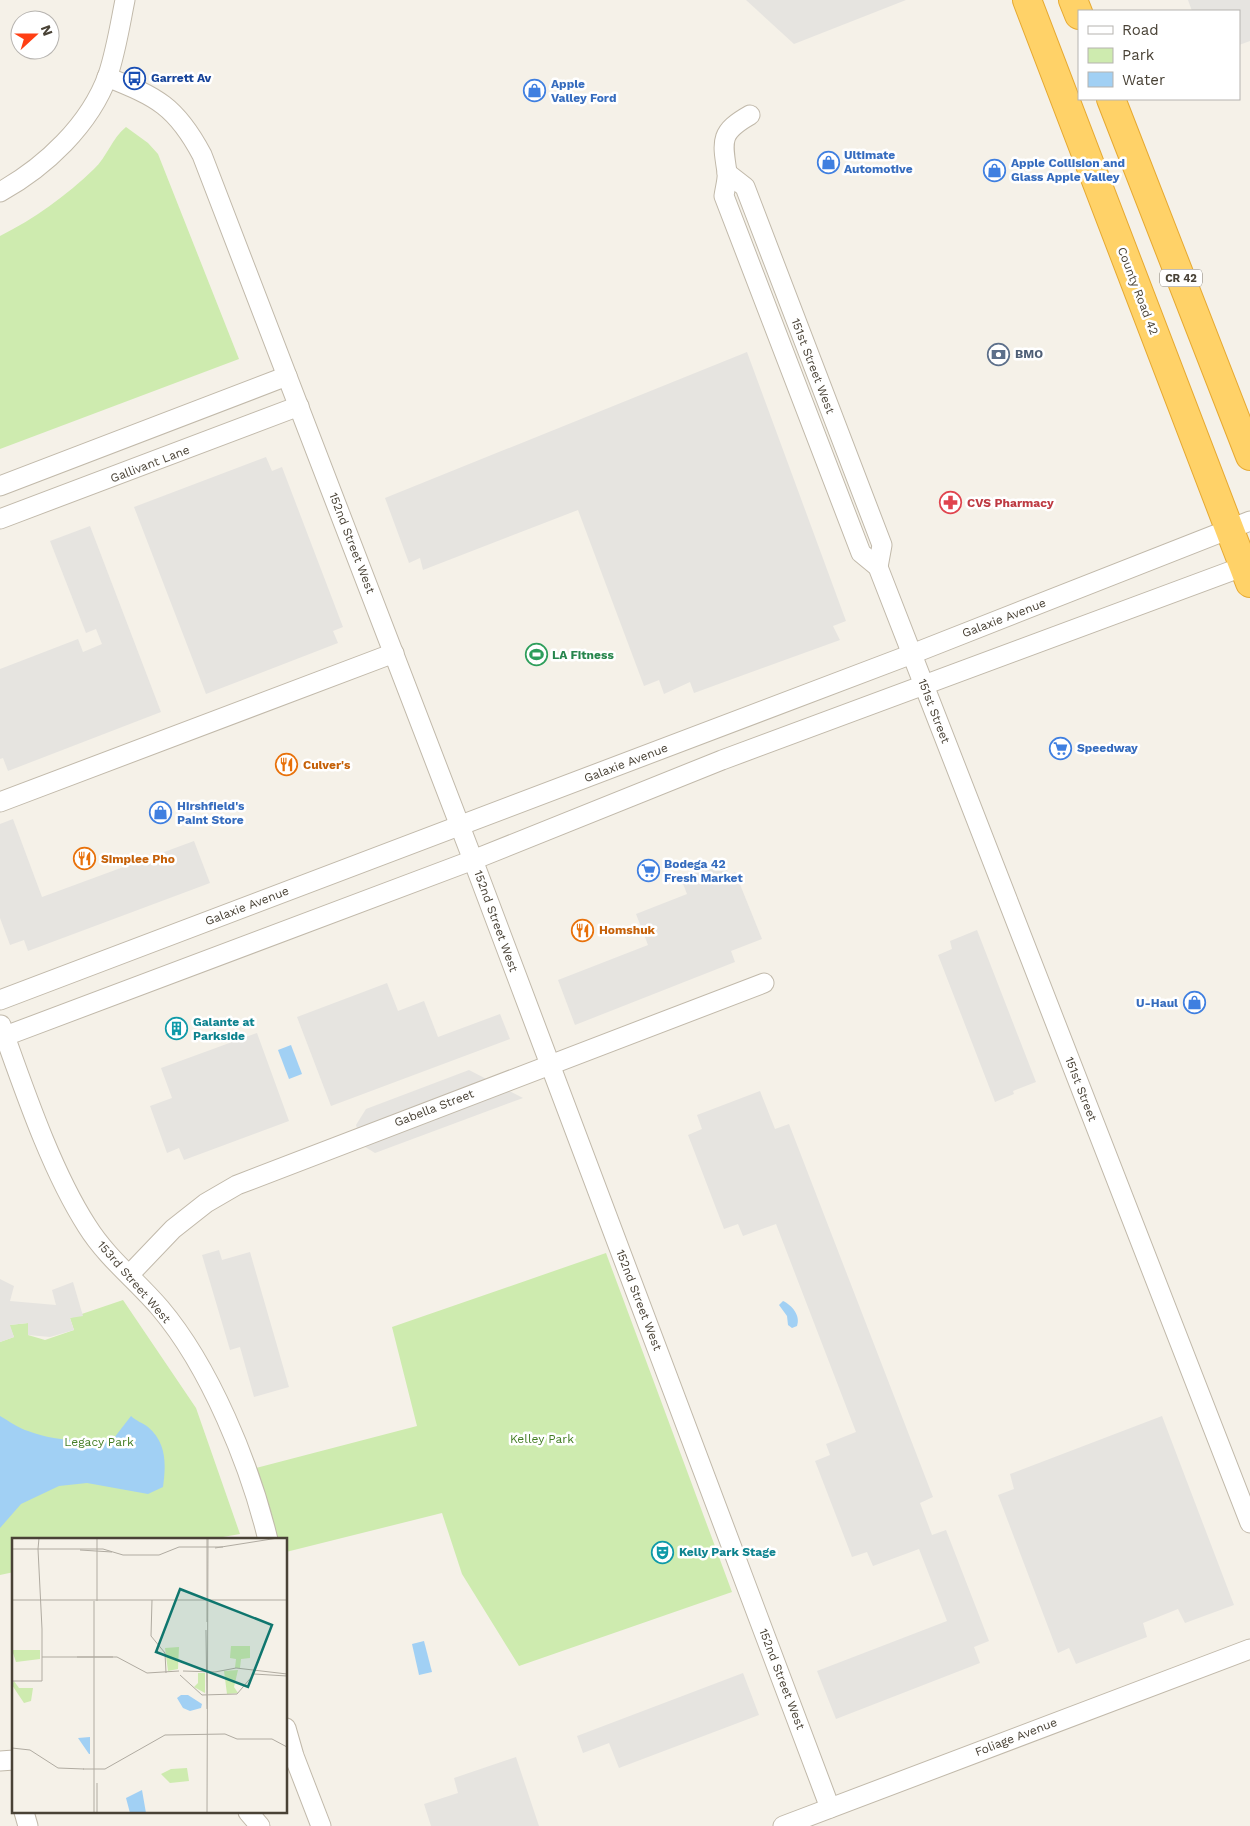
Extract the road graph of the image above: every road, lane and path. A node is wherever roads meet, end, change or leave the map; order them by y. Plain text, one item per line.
1 (125, 0) edge
2 (1027, 0) edge
3 (1073, 0) edge
4 (1078, 12) edge
5 (107, 77) junction
6 (1111, 100) edge
7 (750, 115) dead end
8 (0, 192) edge
9 (287, 376) junction
10 (299, 406) junction
11 (1250, 456) edge
12 (0, 486) edge
13 (0, 519) edge
14 (1240, 526) edge
15 (1248, 571) edge
16 (394, 652) junction
17 (912, 654) junction
18 (924, 684) junction
19 (0, 802) edge
20 (460, 826) junction
21 (473, 860) junction
22 (764, 983) dead end
23 (0, 1000) edge
24 (2, 1032) edge
25 (549, 1064) junction
26 (129, 1275) junction
27 (1250, 1523) edge
28 (267, 1538) edge
29 (1250, 1649) edge
30 (288, 1735) edge
31 (830, 1808) junction
32 (250, 1814) edge
33 (260, 1826) edge
34 (321, 1826) edge
35 (783, 1826) edge

1 - 5 street
2 - 14 highway, County Road 42
3 - 4 highway
5 - 8 street
5 - 9 street, 152nd Street West
6 - 11 highway, CR 42
7 - 17 street, 151st Street West
9 - 10 street, 152nd Street West
9 - 12 street
10 - 13 street, Gallivant Lane
10 - 16 street, 152nd Street West
14 - 15 highway, County Road 42
14 - 17 street, Galaxie Avenue
15 - 18 street
16 - 19 street
16 - 20 street, 152nd Street West
17 - 18 street, 151st Street
17 - 20 street, Galaxie Avenue
18 - 21 street
18 - 27 street, 151st Street
20 - 21 street, 152nd Street West
20 - 23 street, Galaxie Avenue
21 - 24 street
21 - 25 street, 152nd Street West
22 - 25 street, Gabella Street
24 - 26 street, 153rd Street West
25 - 26 street, Gabella Street
25 - 31 street, 152nd Street West
26 - 28 street, 153rd Street West
29 - 31 street, Foliage Avenue
30 - 34 street
31 - 35 street, Foliage Avenue
32 - 33 street

